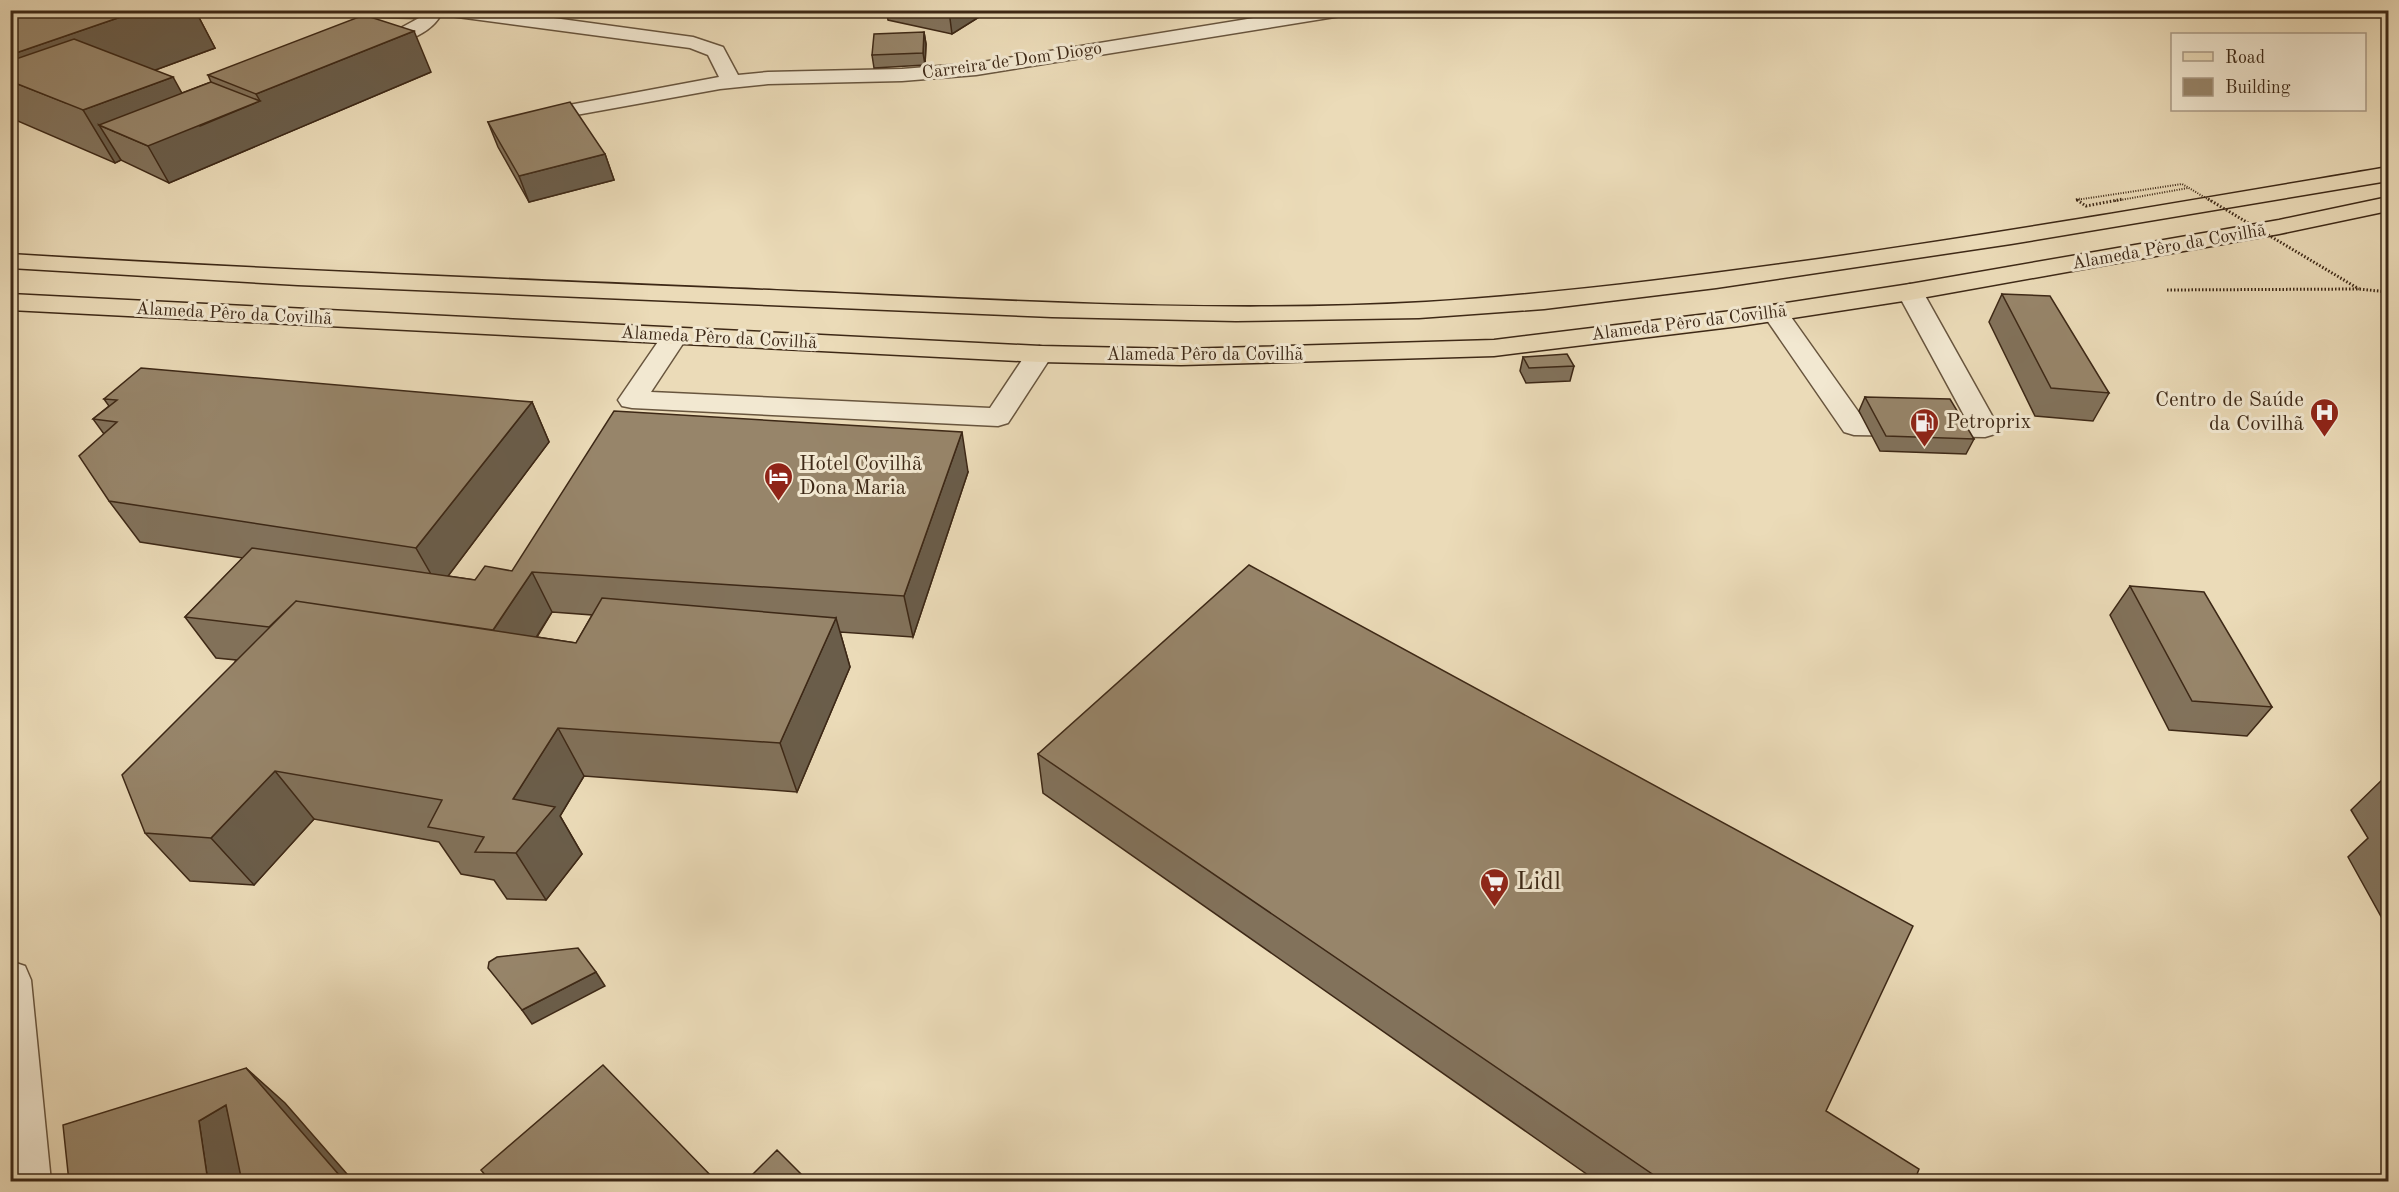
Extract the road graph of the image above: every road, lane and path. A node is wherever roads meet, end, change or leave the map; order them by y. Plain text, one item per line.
1 (336, 10) edge
2 (450, 10) edge
3 (1341, 10) edge
4 (433, 11) edge
5 (353, 53) edge
6 (732, 82) junction
7 (576, 110) edge
8 (2388, 174) edge
9 (2182, 184) junction
10 (2084, 199) dead end
11 (2388, 204) edge
12 (10, 261) edge
13 (2359, 289) junction
14 (2162, 290) dead end
15 (1910, 292) junction
16 (2388, 292) edge
17 (10, 302) edge
18 (1775, 313) junction
19 (675, 336) junction
20 (1040, 354) junction
21 (10, 980) edge
22 (27, 1182) edge

1 - 4 street
2 - 6 street
3 - 6 street, Carreira de Dom Diogo
4 - 5 street
6 - 7 street, Carreira de Dom Diogo
8 - 12 main road, Alameda Pêro da Covilhã
9 - 9 path, bridge
9 - 10 path, bridge
9 - 13 path, bridge
11 - 15 main road, Alameda Pêro da Covilhã
13 - 14 path
13 - 16 path
15 - 18 main road, Alameda Pêro da Covilhã
15 - 18 street
17 - 19 main road, Alameda Pêro da Covilhã
18 - 20 main road, Alameda Pêro da Covilhã
19 - 20 main road, Alameda Pêro da Covilhã
19 - 20 street
21 - 22 street

